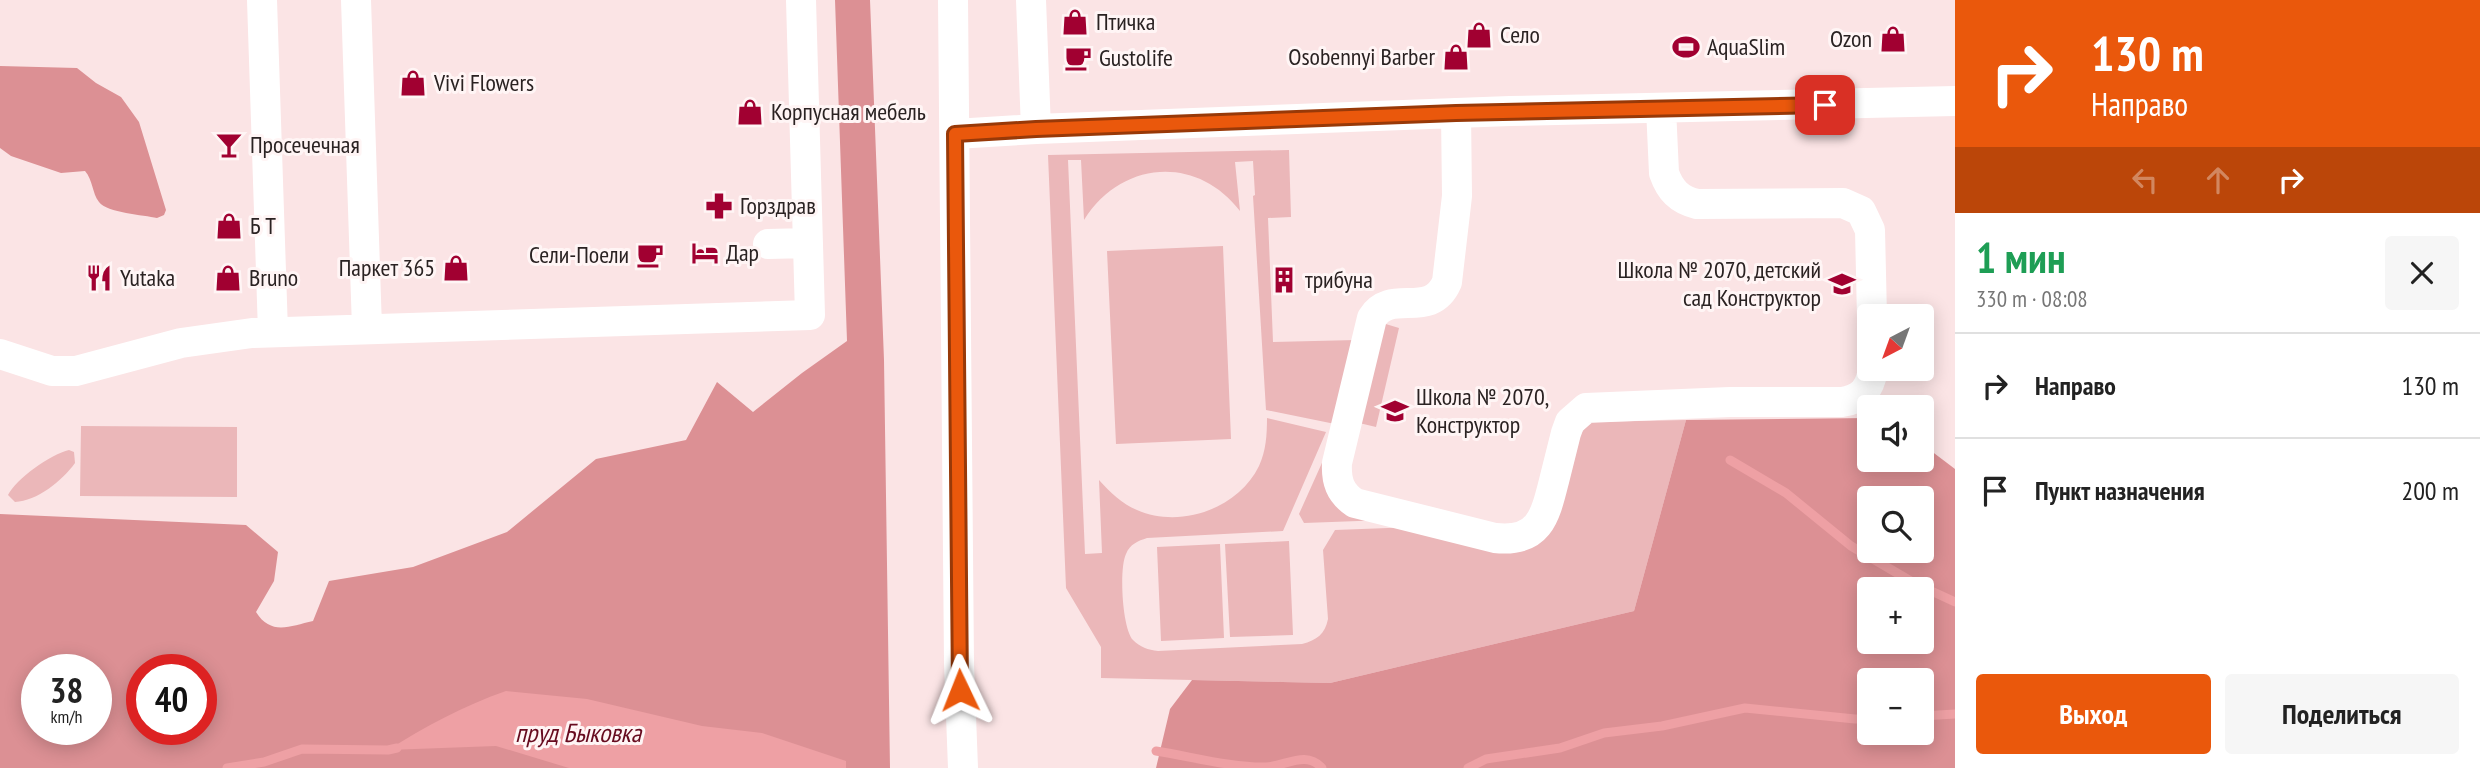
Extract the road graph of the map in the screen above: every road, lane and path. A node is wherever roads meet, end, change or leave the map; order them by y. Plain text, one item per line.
1 (262, 0) edge
2 (356, 0) edge
3 (801, 0) edge
4 (953, 0) edge
5 (1031, 0) edge
6 (1955, 101) edge
7 (1661, 108) junction
8 (1456, 113) junction
9 (1036, 129) junction
10 (955, 134) junction
11 (809, 250) junction
12 (768, 251) dead end
13 (1872, 304) edge
14 (367, 328) junction
15 (273, 332) junction
16 (0, 354) edge
17 (1870, 382) edge
18 (963, 768) edge

1 - 15 street
2 - 14 street
3 - 11 street
4 - 10 street
5 - 9 street
6 - 7 street
7 - 8 street
7 - 13 street
8 - 9 street
8 - 17 street
9 - 10 street
10 - 18 street
11 - 12 street
11 - 14 street
14 - 15 street
15 - 16 street

